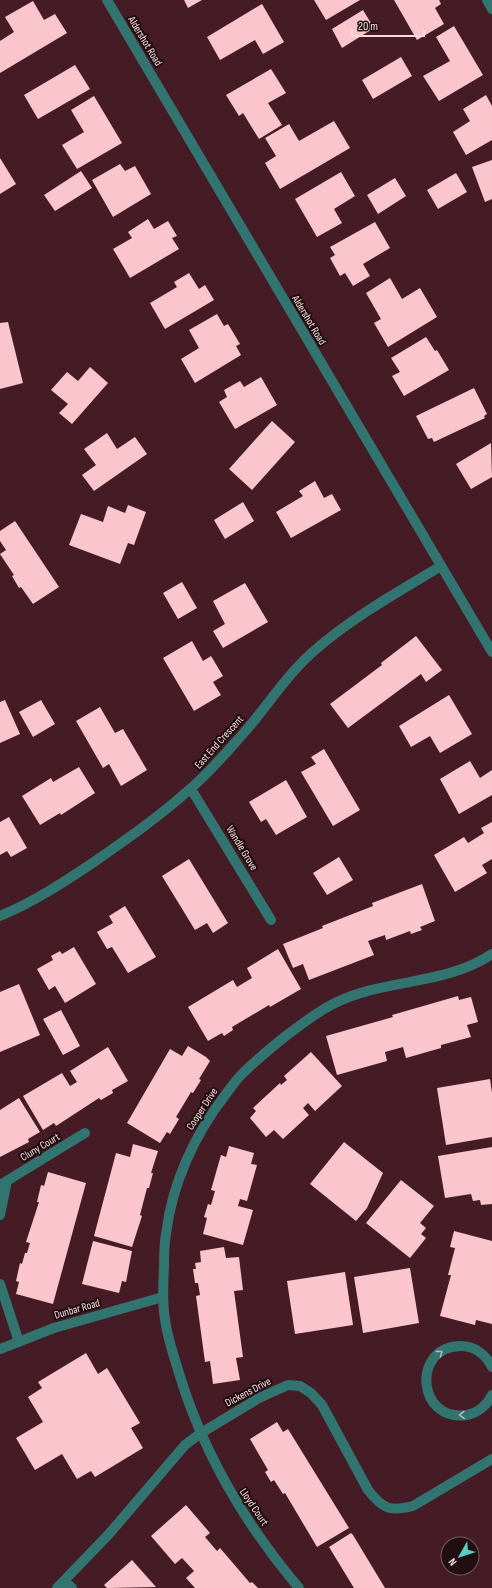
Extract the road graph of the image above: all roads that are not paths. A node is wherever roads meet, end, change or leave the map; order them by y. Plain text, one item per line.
1 (107, 0) edge
2 (487, 0) edge
3 (492, 9) edge
4 (441, 566) junction
5 (492, 652) edge
6 (191, 789) junction
7 (0, 916) edge
8 (271, 920) dead end
9 (492, 954) edge
10 (85, 1134) dead end
11 (4, 1183) edge
12 (0, 1215) edge
13 (0, 1284) edge
14 (163, 1297) junction
15 (19, 1342) junction
16 (0, 1349) edge
17 (492, 1367) edge
18 (492, 1395) edge
19 (201, 1433) junction
20 (492, 1459) edge
21 (69, 1584) edge
22 (57, 1588) edge
23 (299, 1588) edge

1 - 4 street, Aldershot Road
2 - 3 street
4 - 5 street, Aldershot Road
4 - 6 street, East End Crescent
6 - 7 street, East End Crescent
6 - 8 street, Wandle Grove
9 - 14 street, Cooper Drive
10 - 11 street, Cluny Court
11 - 12 street, Cluny Court
13 - 15 street
14 - 15 street, Dunbar Road
14 - 19 street, Cooper Drive
15 - 16 street, Dunbar Road
18 -> 17 street
19 - 20 street, Dickens Drive
19 - 21 street, Dickens Drive
19 - 23 street, Lloyd Court
21 - 22 street, Dickens Drive

